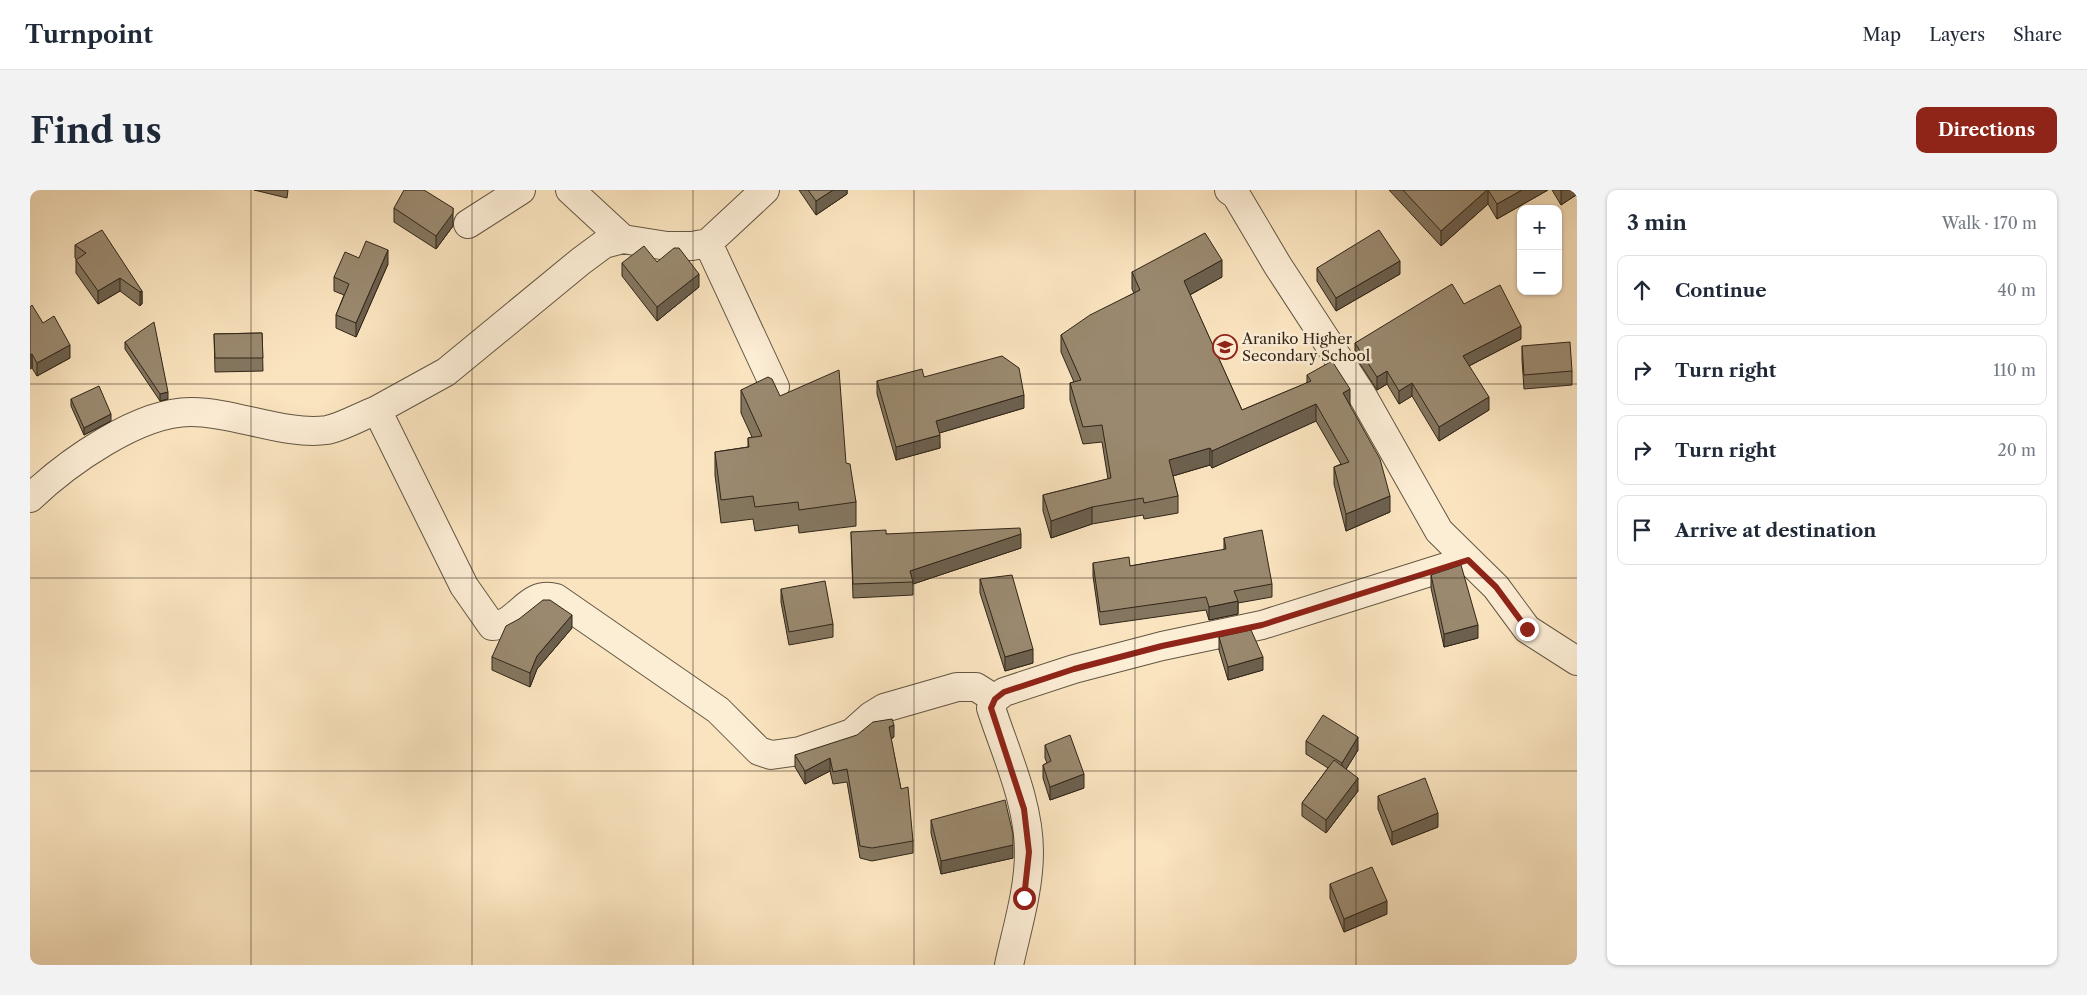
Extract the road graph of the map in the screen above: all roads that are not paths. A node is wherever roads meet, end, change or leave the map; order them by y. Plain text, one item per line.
1 (521, 190) edge
2 (570, 190) edge
3 (765, 190) edge
4 (1235, 192) edge
5 (468, 224) dead end
6 (623, 239) junction
7 (708, 243) junction
8 (775, 387) edge
9 (377, 410) junction
10 (30, 498) edge
11 (1468, 560) junction
12 (1577, 661) edge
13 (995, 699) junction
14 (1009, 965) edge

1 - 5 street
2 - 6 street
3 - 7 street
4 - 11 street
6 - 7 street
6 - 9 street
7 - 8 street
9 - 10 street
9 - 13 street
11 - 12 street
11 - 13 street
13 - 14 street

